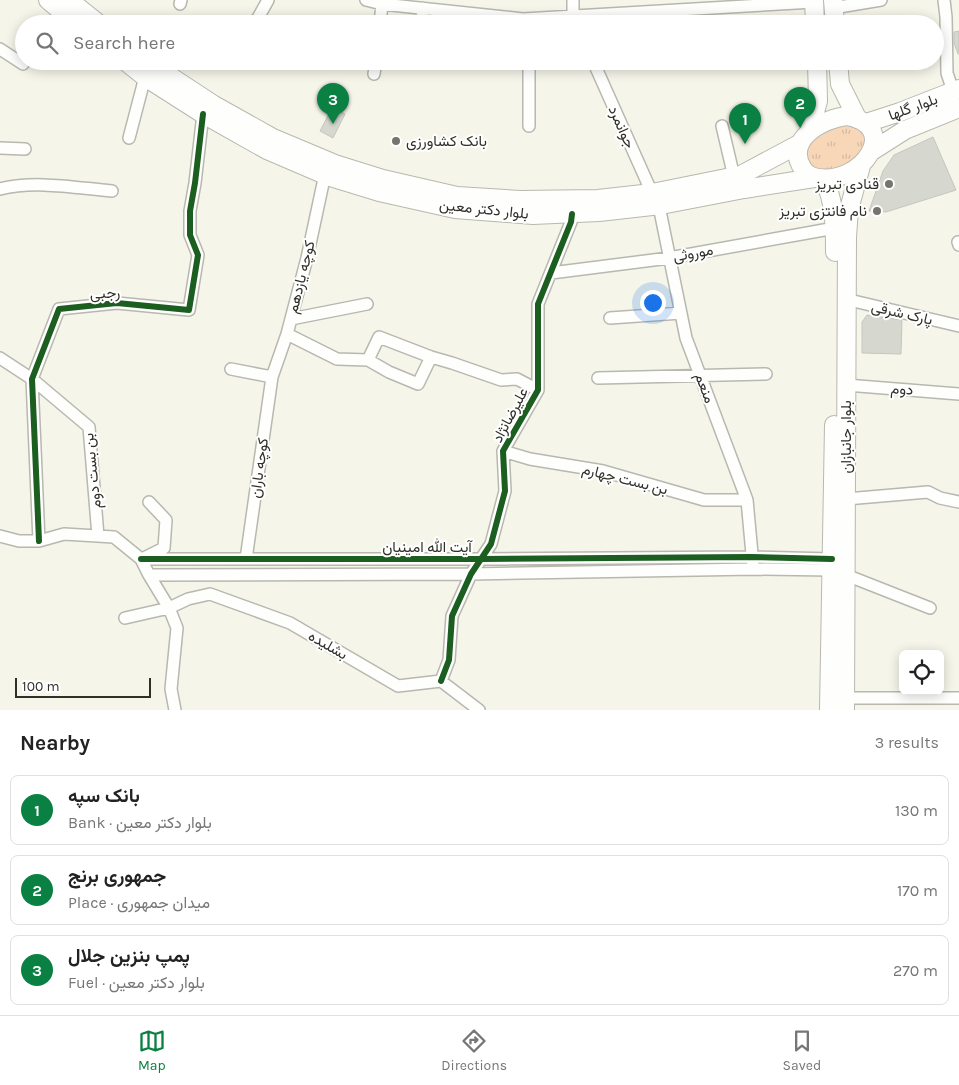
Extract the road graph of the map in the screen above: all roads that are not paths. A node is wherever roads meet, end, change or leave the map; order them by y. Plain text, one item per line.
1 (48, 0) edge
2 (70, 0) edge
3 (268, 0) edge
4 (366, 0) edge
5 (573, 0) edge
6 (881, 0) edge
7 (944, 0) edge
8 (814, 1) edge
9 (382, 4) junction
10 (422, 8) junction
11 (834, 11) edge
12 (66, 15) edge
13 (88, 15) edge
14 (260, 15) edge
15 (381, 15) edge
16 (422, 15) edge
17 (479, 15) edge
18 (574, 15) edge
19 (637, 15) edge
20 (815, 15) edge
21 (0, 49) edge
22 (15, 59) edge
23 (146, 70) edge
24 (147, 70) edge
25 (148, 70) edge
26 (375, 70) edge
27 (528, 70) edge
28 (597, 70) edge
29 (818, 70) edge
30 (839, 70) edge
31 (374, 74) dead end
32 (840, 84) junction
33 (819, 89) junction
34 (956, 90) edge
35 (959, 108) edge
36 (203, 114) junction
37 (862, 120) junction
38 (529, 126) dead end
39 (722, 126) dead end
40 (810, 130) junction
41 (129, 138) dead end
42 (799, 144) junction
43 (0, 148) edge
44 (25, 149) dead end
45 (872, 151) junction
46 (861, 166) junction
47 (325, 174) junction
48 (734, 177) junction
49 (819, 179) junction
50 (0, 189) edge
51 (112, 191) dead end
52 (656, 199) junction
53 (572, 214) junction
54 (835, 228) junction
55 (669, 258) junction
56 (551, 273) junction
57 (840, 299) junction
58 (367, 304) dead end
59 (680, 314) junction
60 (610, 318) dead end
61 (291, 319) junction
62 (959, 326) edge
63 (287, 334) junction
64 (431, 357) junction
65 (368, 360) junction
66 (3, 363) edge
67 (230, 369) dead end
68 (766, 374) dead end
69 (700, 376) junction
70 (272, 377) junction
71 (598, 378) dead end
72 (32, 379) junction
73 (846, 385) junction
74 (538, 390) junction
75 (959, 394) edge
76 (503, 451) junction
77 (747, 500) junction
78 (846, 500) junction
79 (149, 502) dead end
80 (959, 502) edge
81 (0, 536) edge
82 (98, 536) junction
83 (39, 541) junction
84 (141, 559) junction
85 (246, 559) junction
86 (481, 560) junction
87 (752, 563) junction
88 (837, 568) junction
89 (472, 574) junction
90 (148, 575) junction
91 (169, 608) junction
92 (930, 608) dead end
93 (125, 618) dead end
94 (441, 681) junction
95 (959, 698) edge
96 (836, 704) edge
97 (174, 710) edge
98 (479, 710) edge

1 - 12 main road
2 - 13 main road
3 - 14 street
4 - 9 street
5 - 18 street
6 - 11 street
7 - 34 street
8 - 19 street
8 - 20 main road
9 - 10 street
9 - 15 street
10 - 16 street
10 - 17 street
21 - 22 street
23 - 41 street
24 - 36 main road, بلوار دکتر معین
25 - 52 main road, بلوار دکتر معین
26 - 31 street
27 - 38 street
28 - 52 street, جوانمرد
29 - 33 main road
30 - 32 main road
32 - 33 main road
32 - 37 main road
33 - 40 main road
34 - 37 main road, بلوار گلها
35 - 45 main road, بلوار گلها
36 - 47 main road, بلوار دکتر معین
36 - 72 street, رجبی
37 - 40 main road
37 - 45 main road
39 - 48 street
40 - 42 main road
42 - 48 main road, بلوار دکتر معین
42 - 49 main road
43 - 44 street
45 - 46 main road
46 - 49 main road
46 - 57 main road, بلوار جانبازان
47 - 53 main road, بلوار دکتر معین
47 - 61 street, کوچه یازدهم
48 - 52 main road, بلوار دکتر معین
49 - 52 main road, بلوار دکتر معین
49 - 54 main road, بلوار جانبازان
50 - 51 street
52 - 53 main road, بلوار دکتر معین
52 - 55 street, منعم
53 - 56 street, علیرضانژاد
54 - 55 street, موروثی
54 - 57 main road, بلوار جانبازان
55 - 56 street, موروثی
55 - 59 street, منعم
56 - 74 street, علیرضانژاد
57 - 62 street, پارک شرقی
57 - 73 main road, بلوار جانبازان
57 - 88 main road, بلوار جانبازان
58 - 61 street
59 - 60 street
59 - 69 street, منعم
61 - 63 street, کوچه یازدهم
63 - 65 street
63 - 70 street, کوچه یازدهم
64 - 65 street
64 - 65 street
64 - 74 street
66 - 72 street, بن بست دوم
67 - 70 street
68 - 69 street
69 - 71 street
69 - 77 street, منعم
70 - 85 street, کوچه باران
72 - 82 street, بن بست دوم
72 - 83 street, رجبی
73 - 75 street, دوم
73 - 78 main road, بلوار جانبازان
74 - 76 street, علیرضانژاد
76 - 77 street, بن بست چهارم
76 - 86 street, علیرضانژاد
77 - 87 street, منعم
78 - 80 street
78 - 88 main road, بلوار جانبازان
79 - 84 street
81 - 83 street
82 - 83 street
82 - 84 street
84 - 85 street, آیت الله امینیان
84 - 90 street
85 - 86 street, آیت الله امینیان
86 - 87 street, آیت الله امینیان
86 - 89 street, علیرضانژاد
87 - 88 street, آیت الله امینیان
87 - 89 street, آیت الله امینیان
88 - 92 street
88 - 96 main road, بلوار جانبازان
89 - 90 street, آیت الله امینیان
89 - 94 street, علیرضانژاد
90 - 91 street
91 - 93 street, بشلیده
91 - 94 street, بشلیده
91 - 97 street
94 - 98 street
95 - 96 street

